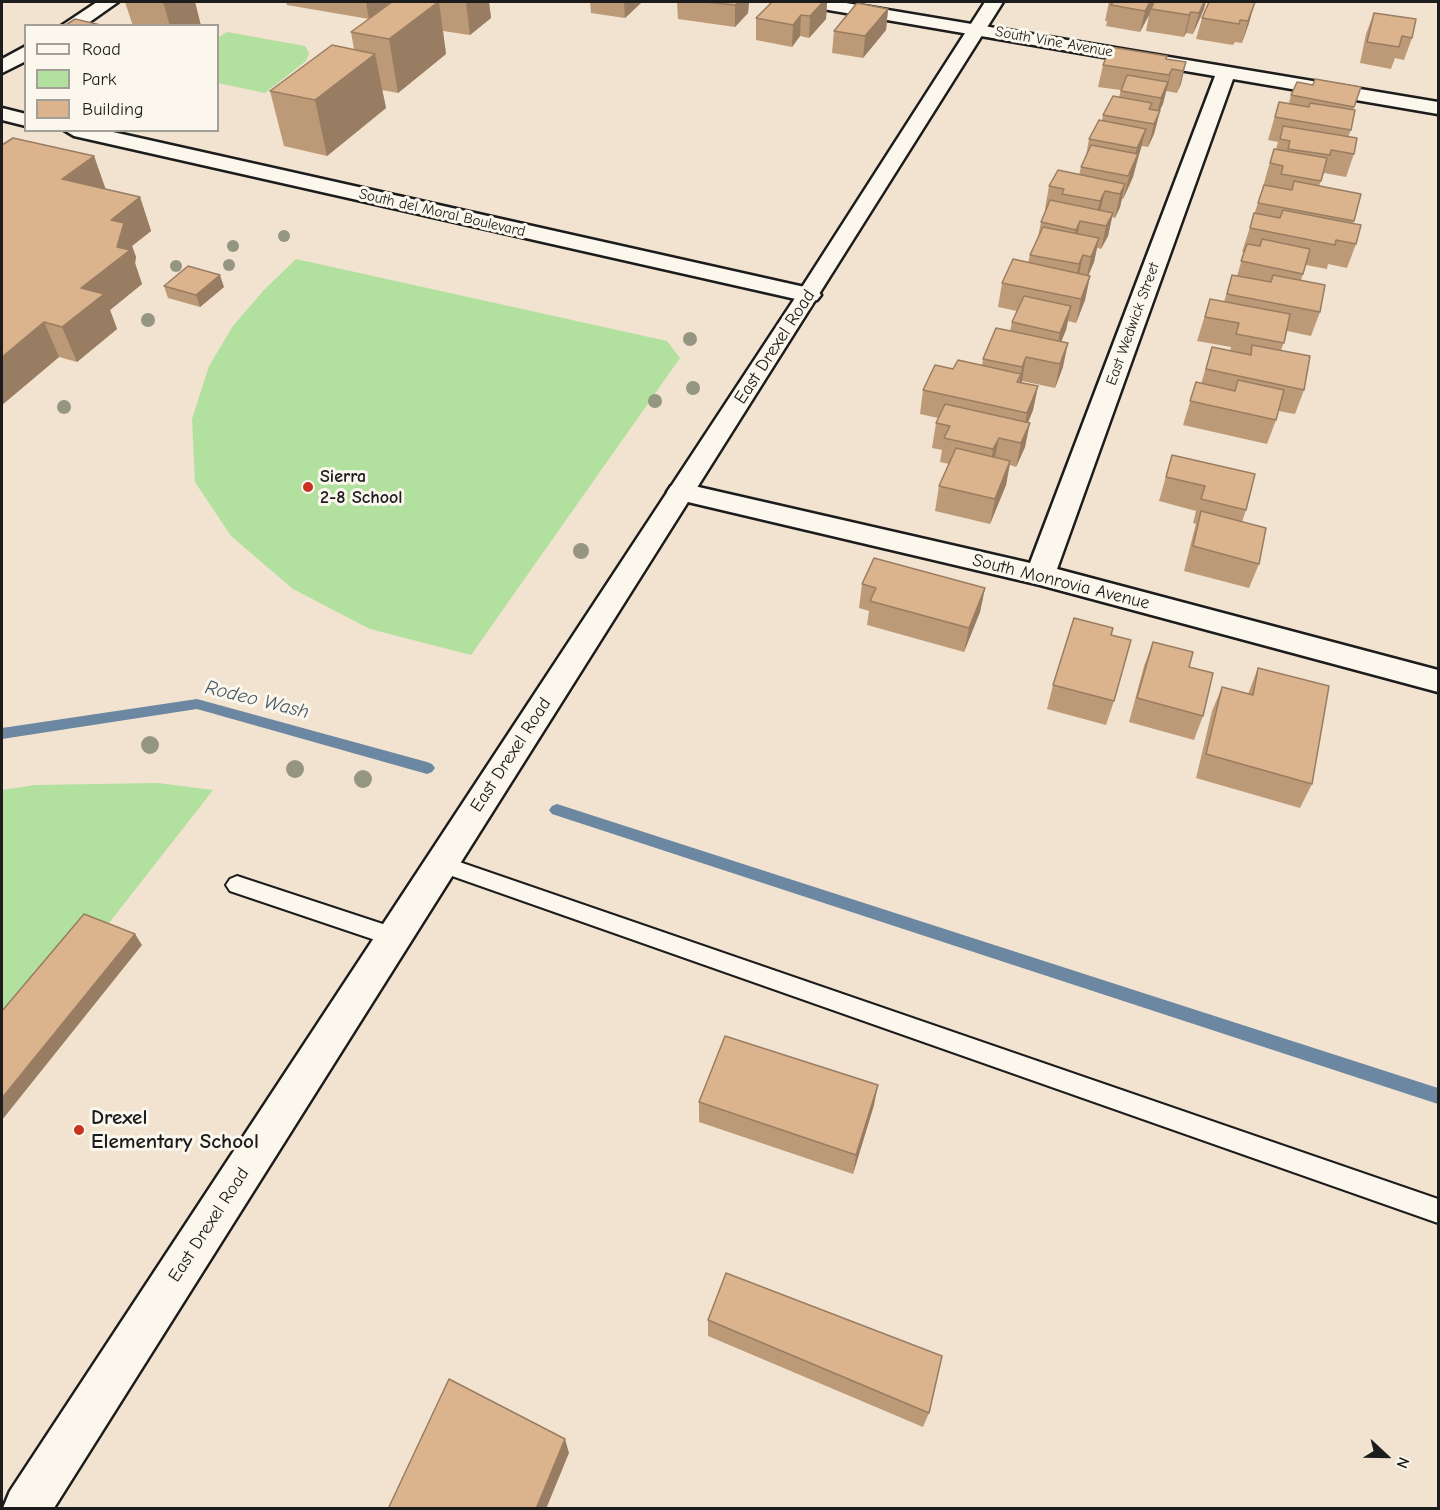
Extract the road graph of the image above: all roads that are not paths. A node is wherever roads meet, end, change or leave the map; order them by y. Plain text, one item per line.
1 (109, 2) edge
2 (811, 2) edge
3 (994, 2) edge
4 (73, 24) edge
5 (978, 30) junction
6 (24, 53) edge
7 (2, 67) edge
8 (1226, 72) junction
9 (1438, 108) edge
10 (2, 114) edge
11 (24, 120) edge
12 (83, 132) edge
13 (809, 295) junction
14 (681, 492) junction
15 (1040, 575) junction
16 (1438, 681) edge
17 (442, 864) junction
18 (237, 885) dead end
19 (393, 938) junction
20 (1438, 1211) edge
21 (27, 1509) edge

1 - 4 street
2 - 5 street, South Vine Avenue
3 - 5 street, East Drexel Road
5 - 8 street, South Vine Avenue
5 - 13 street, East Drexel Road
6 - 7 street
8 - 9 street, South Vine Avenue
8 - 15 street, East Wedwick Street
10 - 11 street
12 - 13 street, South del Moral Boulevard
13 - 14 street, East Drexel Road
14 - 15 street, South Monrovia Avenue
14 - 17 street, East Drexel Road
15 - 16 street, South Monrovia Avenue
17 - 19 street, East Drexel Road
17 - 20 lane
18 - 19 lane
19 - 21 street, East Drexel Road

